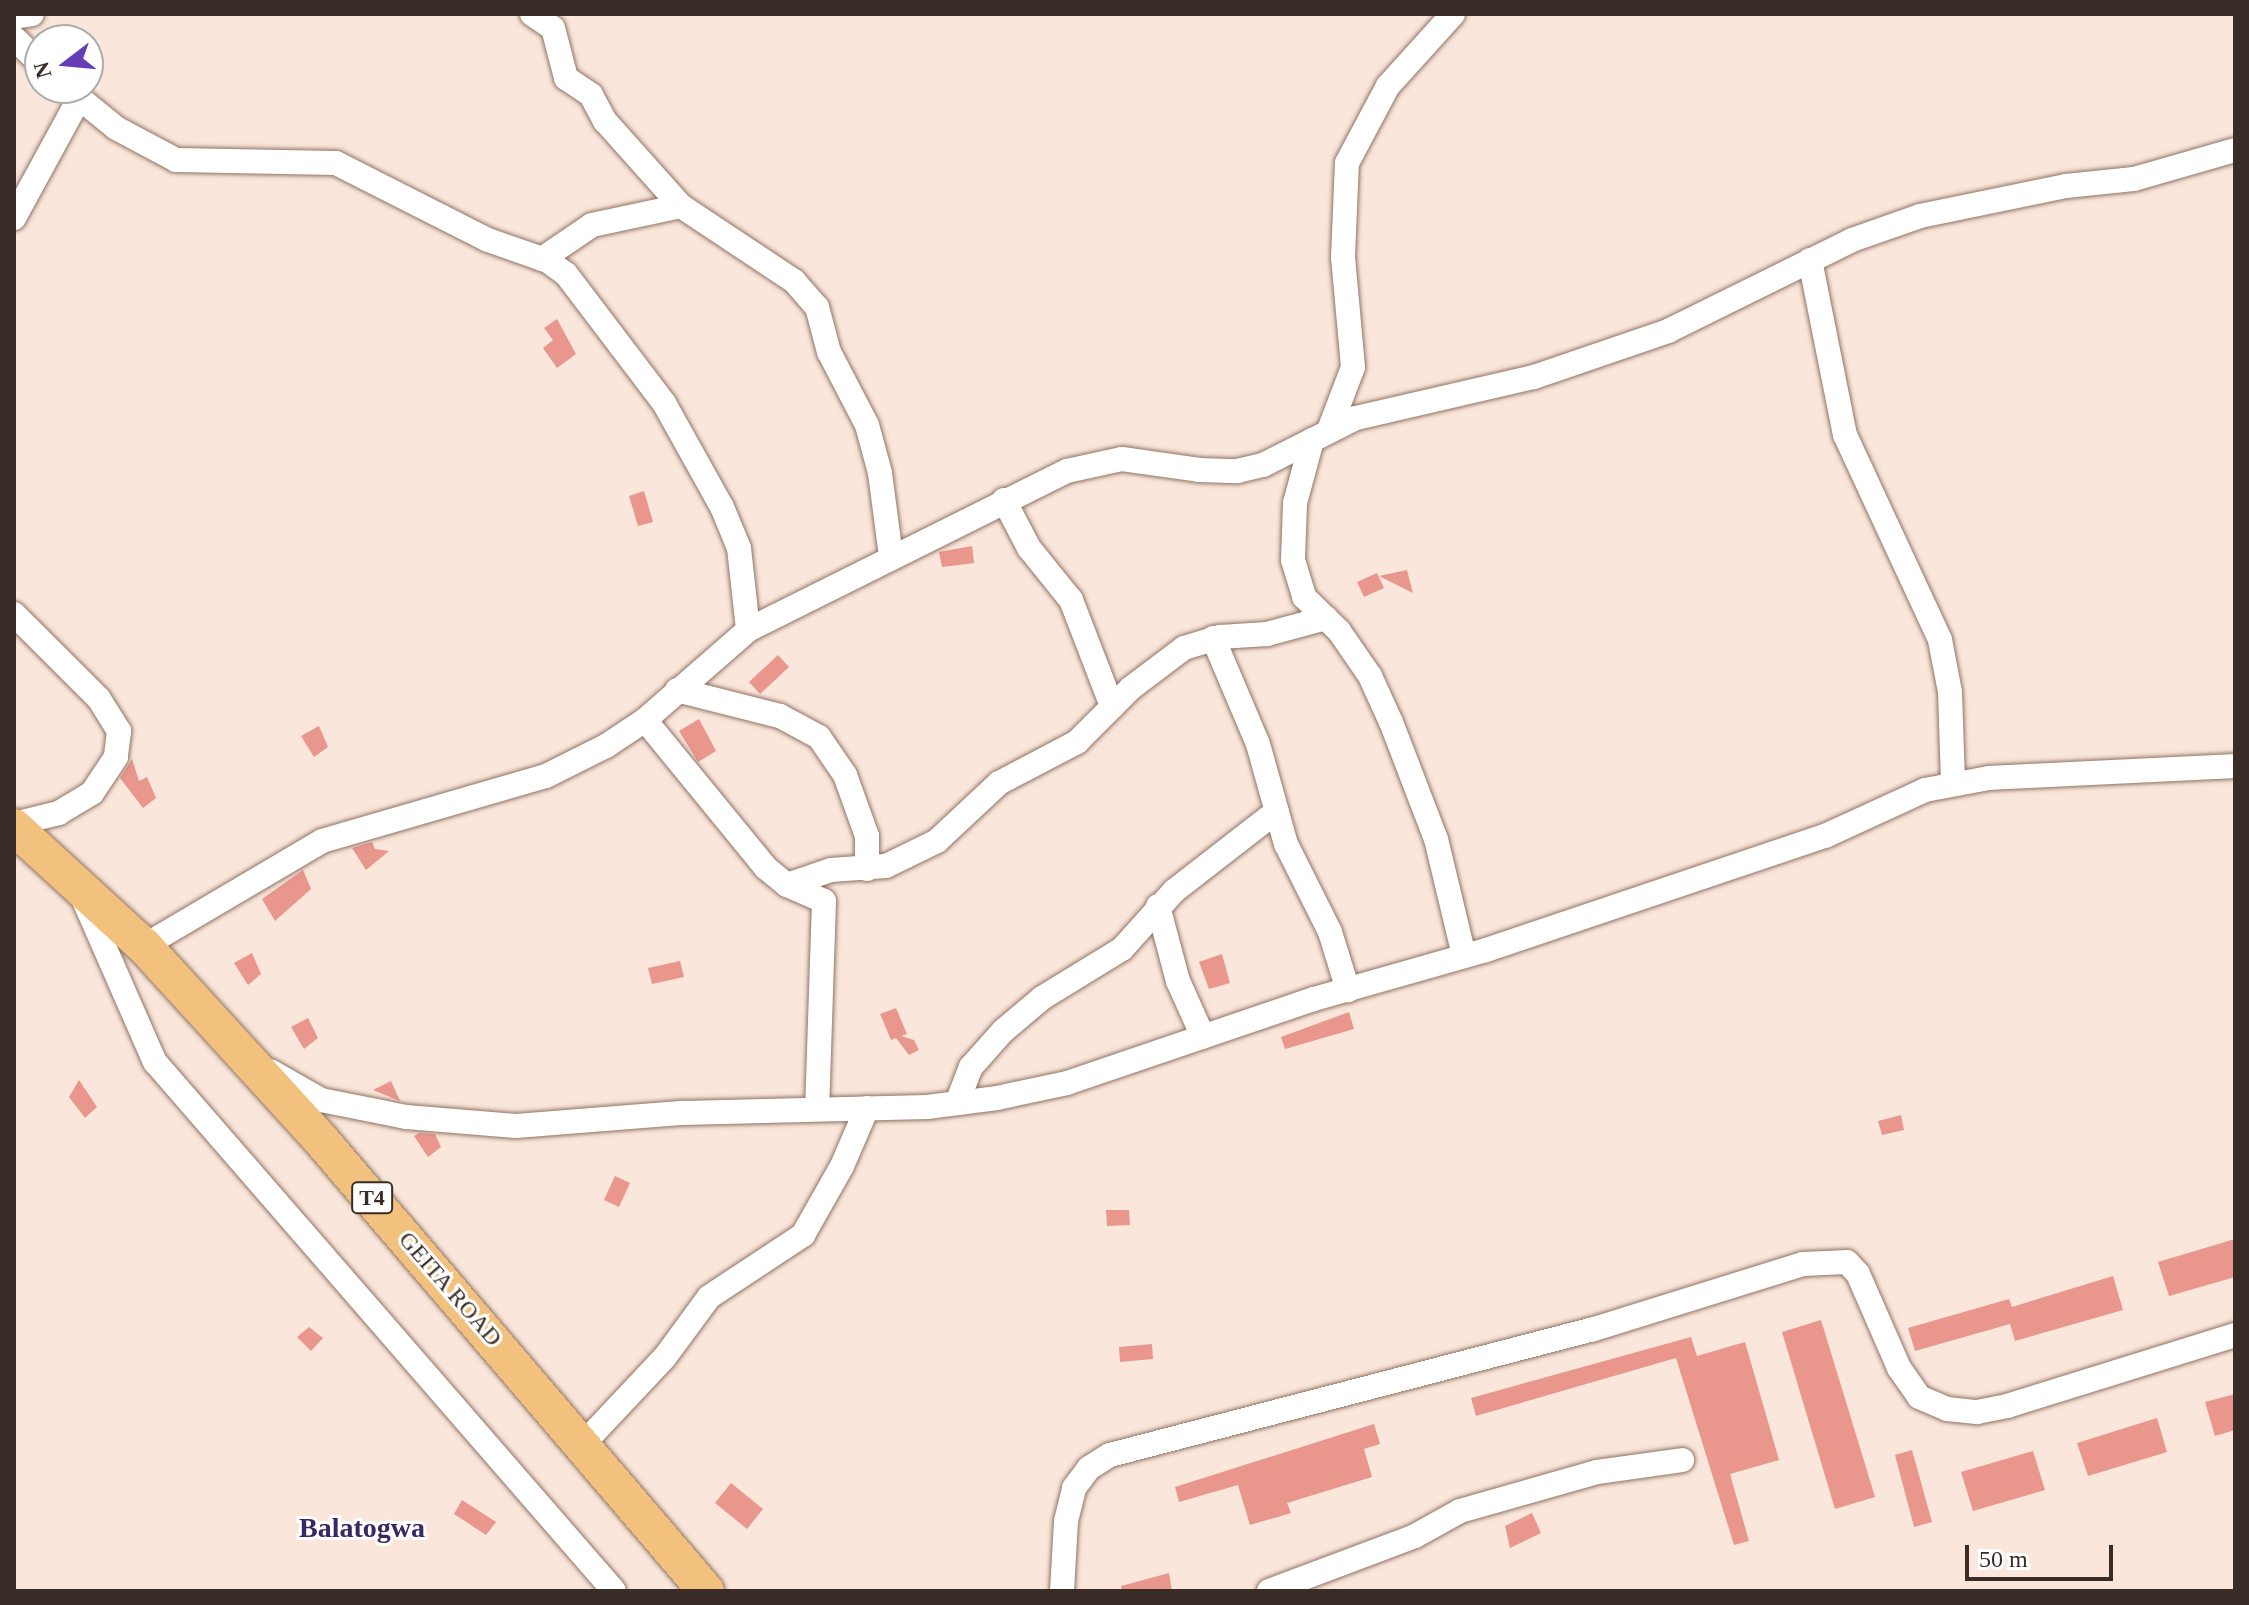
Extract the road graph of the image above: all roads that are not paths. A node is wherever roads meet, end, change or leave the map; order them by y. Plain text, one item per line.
1 (32, 14) edge
2 (532, 14) edge
3 (1453, 14) edge
4 (14, 17) edge
5 (68, 104) edge
6 (86, 104) edge
7 (2235, 150) edge
8 (681, 206) junction
9 (14, 218) edge
10 (542, 259) junction
11 (1810, 260) junction
12 (1320, 435) junction
13 (1004, 500) junction
14 (891, 557) junction
15 (14, 614) edge
16 (1326, 618) junction
17 (748, 630) junction
18 (1213, 638) junction
19 (677, 690) junction
20 (1112, 706) junction
21 (645, 720) junction
22 (2235, 766) edge
23 (1953, 784) junction
24 (1277, 811) junction
25 (14, 825) edge
26 (867, 869) junction
27 (73, 877) junction
28 (787, 885) junction
29 (1158, 906) junction
30 (144, 946) junction
31 (1464, 956) junction
32 (1348, 990) junction
33 (1203, 1037) junction
34 (244, 1055) junction
35 (957, 1103) junction
36 (817, 1108) junction
37 (867, 1108) junction
38 (2235, 1335) edge
39 (577, 1438) junction
40 (1682, 1460) dead end
41 (614, 1591) edge
42 (706, 1591) edge
43 (1062, 1591) edge
44 (1269, 1591) edge

1 - 4 street
2 - 8 street
3 - 12 street
5 - 9 street
6 - 10 street
7 - 11 street
8 - 10 street
8 - 14 street
10 - 17 street
11 - 12 street
11 - 23 street
12 - 13 street
12 - 16 street
13 - 14 street
13 - 20 street
14 - 17 street
15 - 25 street
16 - 18 street
16 - 31 street
17 - 19 street
18 - 20 street
18 - 24 street
19 - 21 street
19 - 26 street
20 - 26 street
21 - 28 street
21 - 30 street
22 - 23 street
23 - 31 street
24 - 29 street
24 - 32 street
25 - 27 highway, GEITA ROAD / T4
26 - 28 street
27 - 30 highway, GEITA ROAD / T4
27 - 41 street
28 - 36 street
29 - 33 street
29 - 35 street
30 - 34 highway, GEITA ROAD / T4
31 - 32 street
32 - 33 street
33 - 35 street
34 - 36 street
34 - 39 highway, GEITA ROAD / T4
35 - 37 street
36 - 37 street
37 - 39 street
38 - 43 street
39 - 42 highway, GEITA ROAD / T4
40 - 44 street

